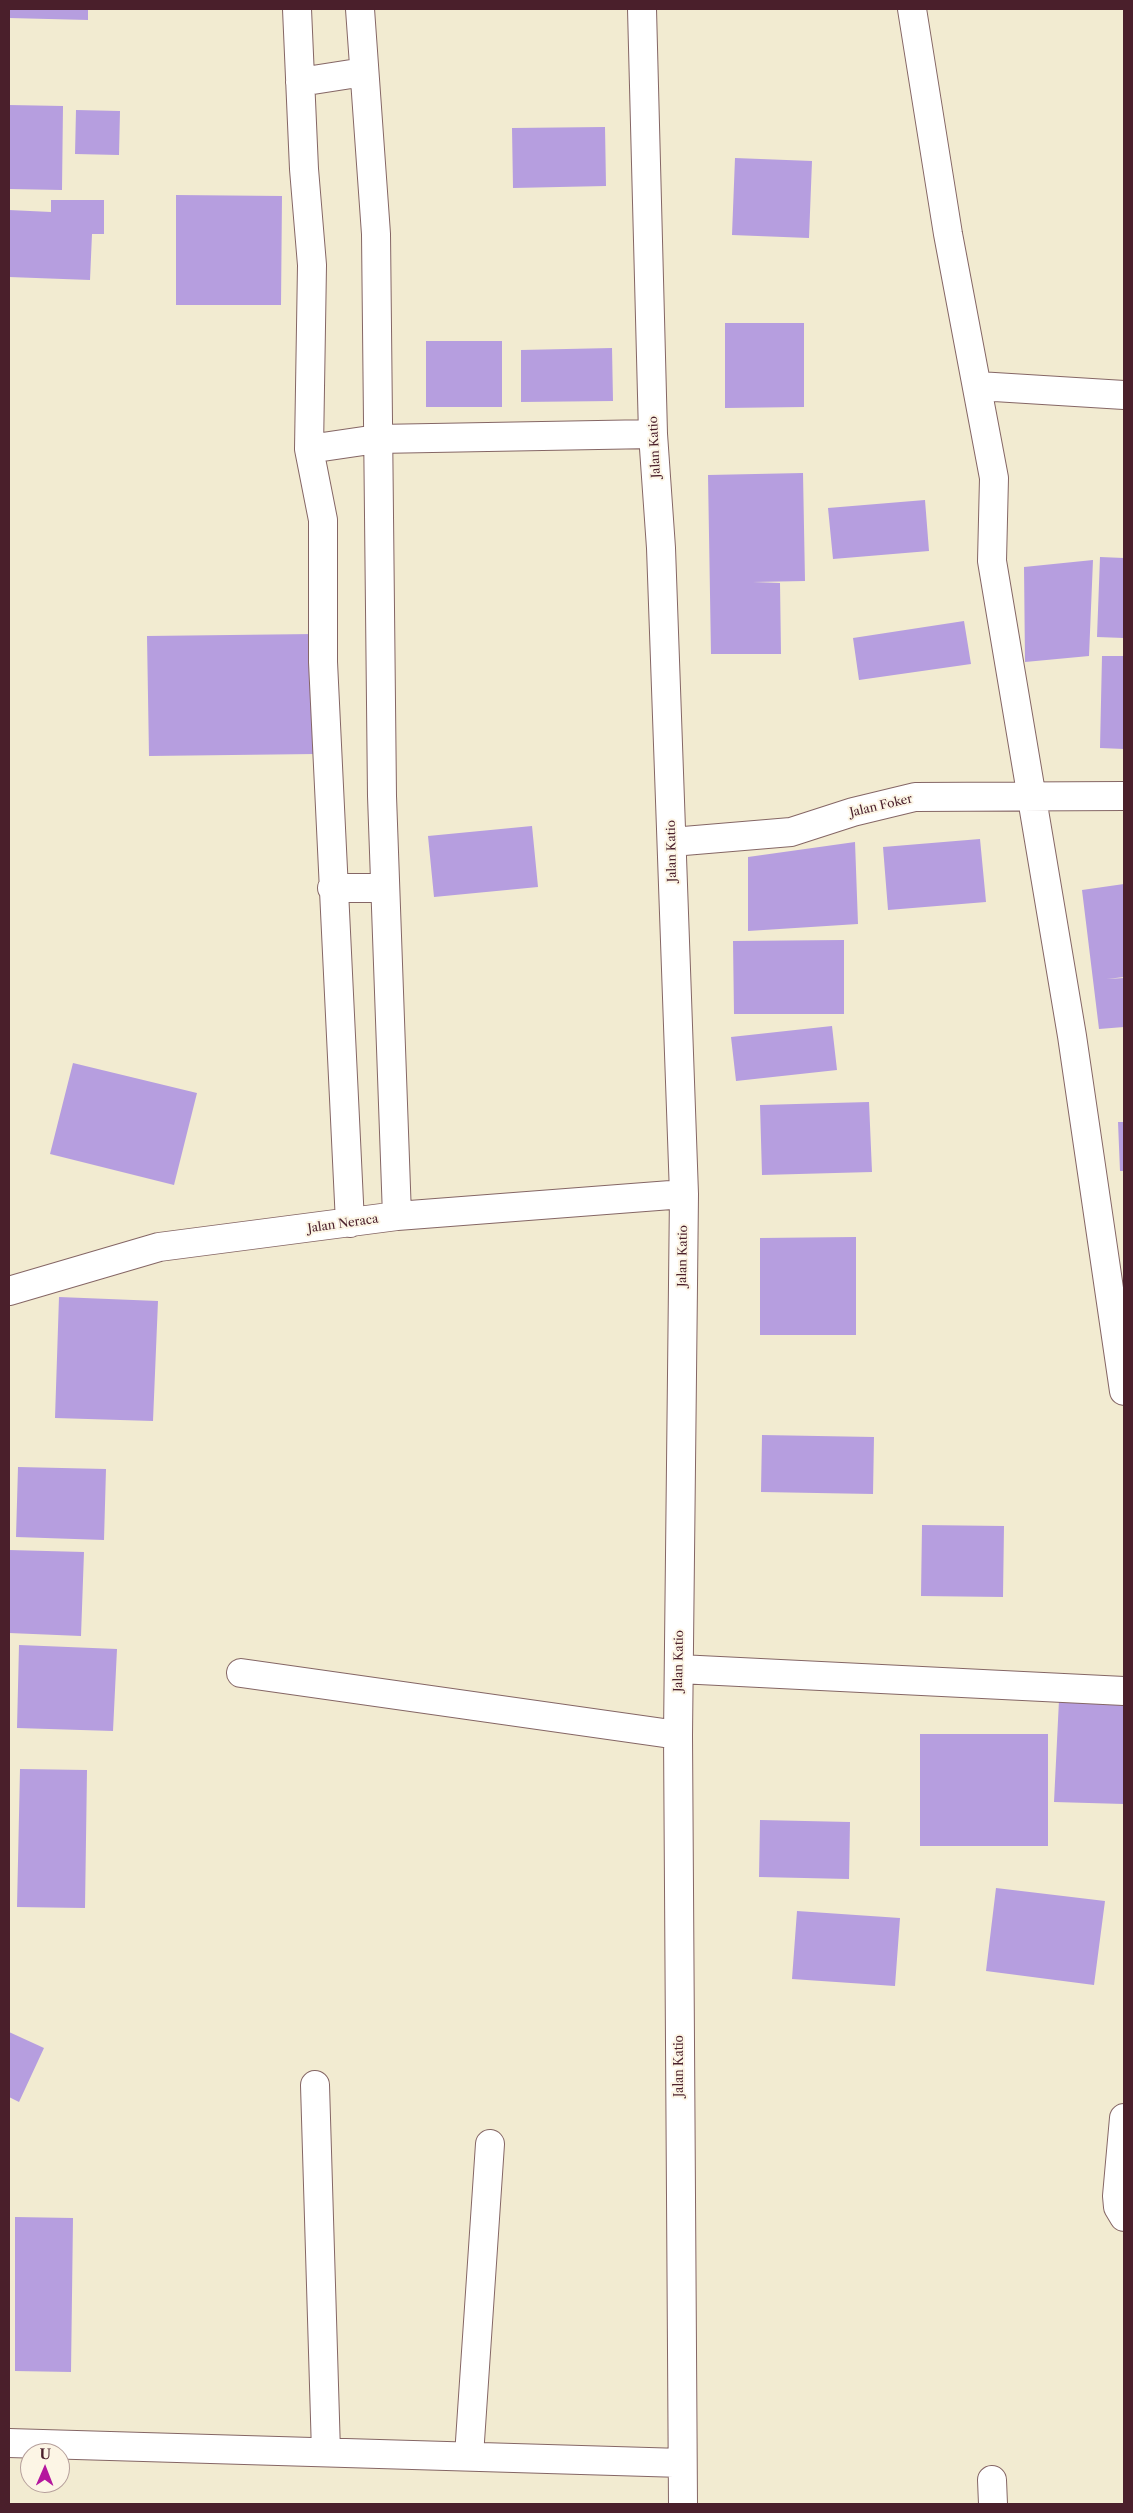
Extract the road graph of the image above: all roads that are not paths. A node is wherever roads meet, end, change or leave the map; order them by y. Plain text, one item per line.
1 (297, 9) edge
2 (360, 9) edge
3 (642, 9) edge
4 (912, 9) edge
5 (364, 72) junction
6 (300, 82) junction
7 (978, 386) junction
8 (1124, 395) edge
9 (653, 434) junction
10 (377, 439) junction
11 (309, 448) junction
12 (1031, 796) junction
13 (1124, 796) edge
14 (672, 842) junction
15 (332, 888) junction
16 (384, 888) junction
17 (684, 1194) junction
18 (397, 1216) junction
19 (350, 1223) junction
20 (9, 1291) edge
21 (1124, 1391) edge
22 (678, 1669) junction
23 (241, 1673) dead end
24 (1124, 1691) edge
25 (678, 1736) junction
26 (315, 2085) dead end
27 (1124, 2118) edge
28 (490, 2144) dead end
29 (1124, 2218) edge
30 (9, 2443) edge
31 (326, 2452) junction
32 (468, 2456) junction
33 (682, 2463) junction
34 (683, 2504) edge

1 - 6 street
2 - 5 street
3 - 9 street, Jalan Katio
4 - 7 street
5 - 6 street
5 - 10 street
6 - 11 street
7 - 8 street
7 - 12 street
9 - 10 street
9 - 14 street, Jalan Katio
10 - 11 street
10 - 16 street
11 - 15 street
12 - 13 street, Jalan Foker
12 - 14 street, Jalan Foker
12 - 21 street
14 - 17 street, Jalan Katio
15 - 16 street
15 - 19 street
16 - 18 street
17 - 18 street, Jalan Neraca
17 - 22 street, Jalan Katio
18 - 19 street, Jalan Neraca
19 - 20 street, Jalan Neraca
22 - 24 street
22 - 25 street, Jalan Katio
23 - 25 street
25 - 33 street, Jalan Katio
26 - 31 street
27 - 29 street
28 - 32 street
30 - 31 street
31 - 32 street
32 - 33 street
33 - 34 street, Jalan Katio

